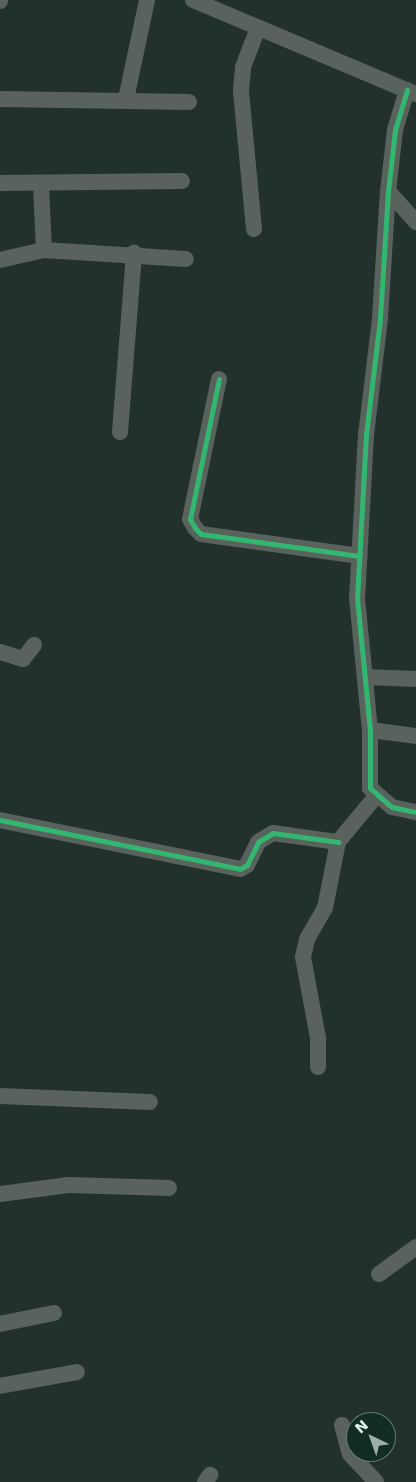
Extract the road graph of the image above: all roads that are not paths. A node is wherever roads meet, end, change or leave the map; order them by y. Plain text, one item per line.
1 (147, 0) edge
2 (193, 0) edge
3 (258, 28) junction
4 (412, 92) edge
5 (0, 99) edge
6 (126, 99) junction
7 (189, 102) dead end
8 (182, 181) dead end
9 (0, 183) edge
10 (42, 185) junction
11 (388, 191) junction
12 (416, 222) edge
13 (254, 230) dead end
14 (44, 250) junction
15 (134, 254) junction
16 (186, 258) dead end
17 (0, 260) edge
18 (219, 380) dead end
19 (120, 432) dead end
20 (359, 556) junction
21 (34, 645) dead end
22 (0, 652) edge
23 (364, 676) junction
24 (416, 679) edge
25 (370, 730) junction
26 (416, 736) edge
27 (376, 796) junction
28 (416, 812) edge
29 (0, 820) edge
30 (338, 842) junction
31 (318, 1067) dead end
32 (0, 1096) edge
33 (150, 1102) dead end
34 (169, 1188) dead end
35 (0, 1194) edge
36 (416, 1247) edge
37 (379, 1274) dead end
38 (54, 1314) dead end
39 (0, 1324) edge
40 (76, 1372) dead end
41 (0, 1386) edge
42 (342, 1425) dead end
43 (374, 1481) edge

1 - 6 street
2 - 3 street
3 - 4 street
3 - 13 street
4 - 11 street
5 - 6 street
6 - 7 street
8 - 10 street
9 - 10 street
10 - 14 street
11 - 12 street
11 - 20 street
14 - 15 street
14 - 17 street
15 - 16 street
15 - 19 street
18 - 20 street
20 - 23 street
21 - 22 street
23 - 24 street
23 - 25 street
25 - 26 street
25 - 27 street
27 - 28 street
27 - 30 street
29 - 30 street
30 - 31 street
32 - 33 street
34 - 35 street
36 - 37 street
38 - 39 street
40 - 41 street
42 - 43 street

